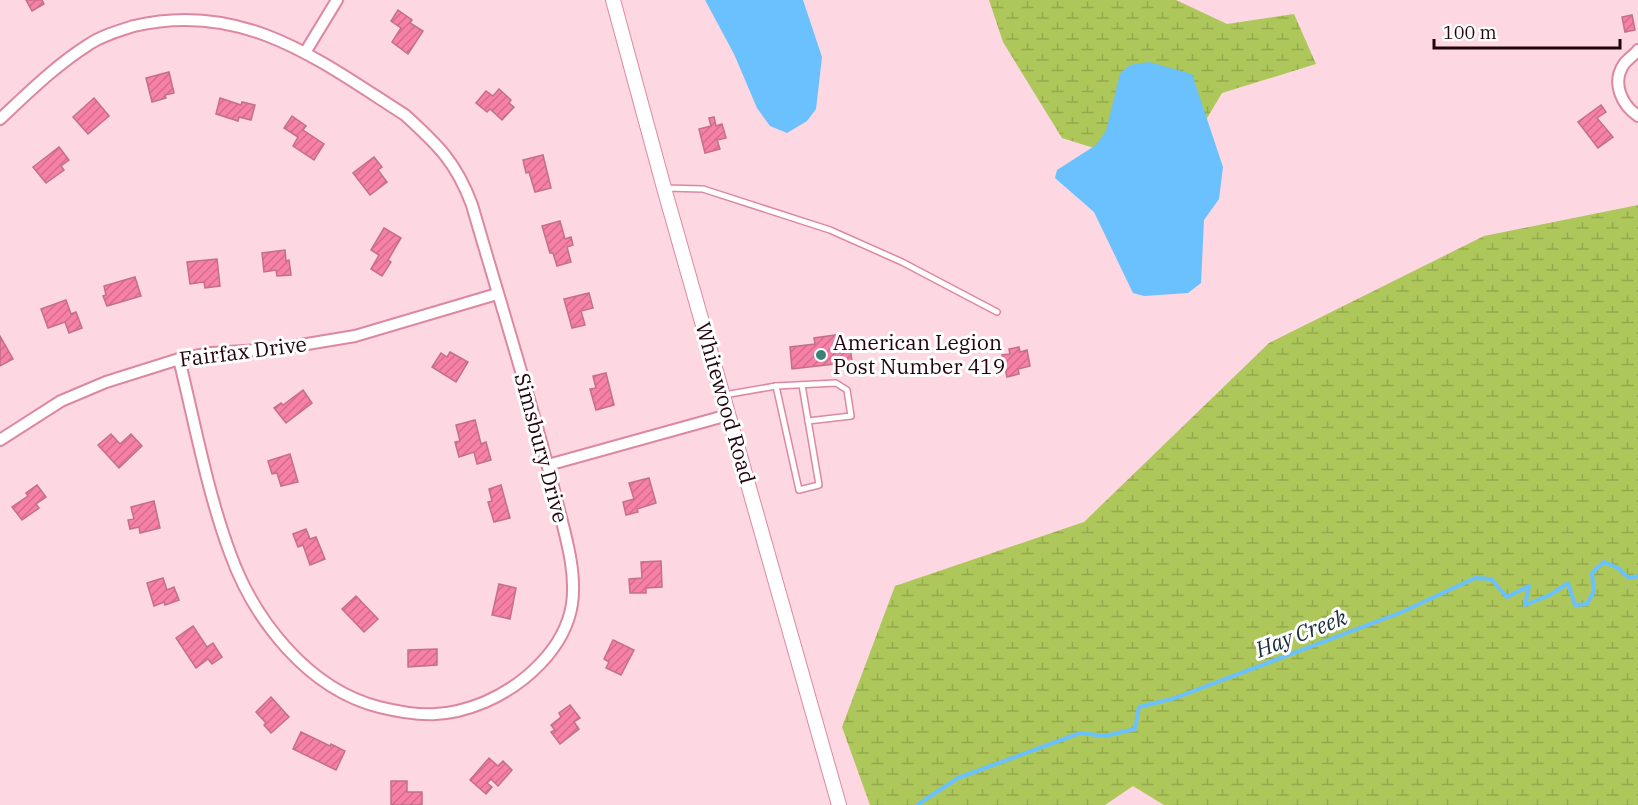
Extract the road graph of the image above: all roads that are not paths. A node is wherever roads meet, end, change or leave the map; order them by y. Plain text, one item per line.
1 (337, 0) edge
2 (613, 0) edge
3 (1638, 50) edge
4 (306, 51) junction
5 (1638, 116) edge
6 (0, 118) edge
7 (664, 188) junction
8 (497, 294) junction
9 (997, 312) dead end
10 (179, 359) junction
11 (802, 385) junction
12 (776, 386) junction
13 (722, 396) junction
14 (728, 415) junction
15 (808, 421) junction
16 (0, 440) edge
17 (548, 465) junction
18 (839, 805) edge

1 - 4 street
2 - 7 street, Whitewood Road
3 - 5 street
4 - 6 street, Simsbury Drive
4 - 8 street, Simsbury Drive
7 - 9 lane
7 - 13 street, Whitewood Road
8 - 10 street, Fairfax Drive
8 - 17 street, Simsbury Drive
10 - 16 street, Fairfax Drive
10 - 17 street, Simsbury Drive
11 - 12 lane
11 - 15 lane
11 - 15 lane
12 - 13 lane
12 - 15 lane
13 - 14 street, Whitewood Road
14 - 17 street
14 - 18 street, Whitewood Road

